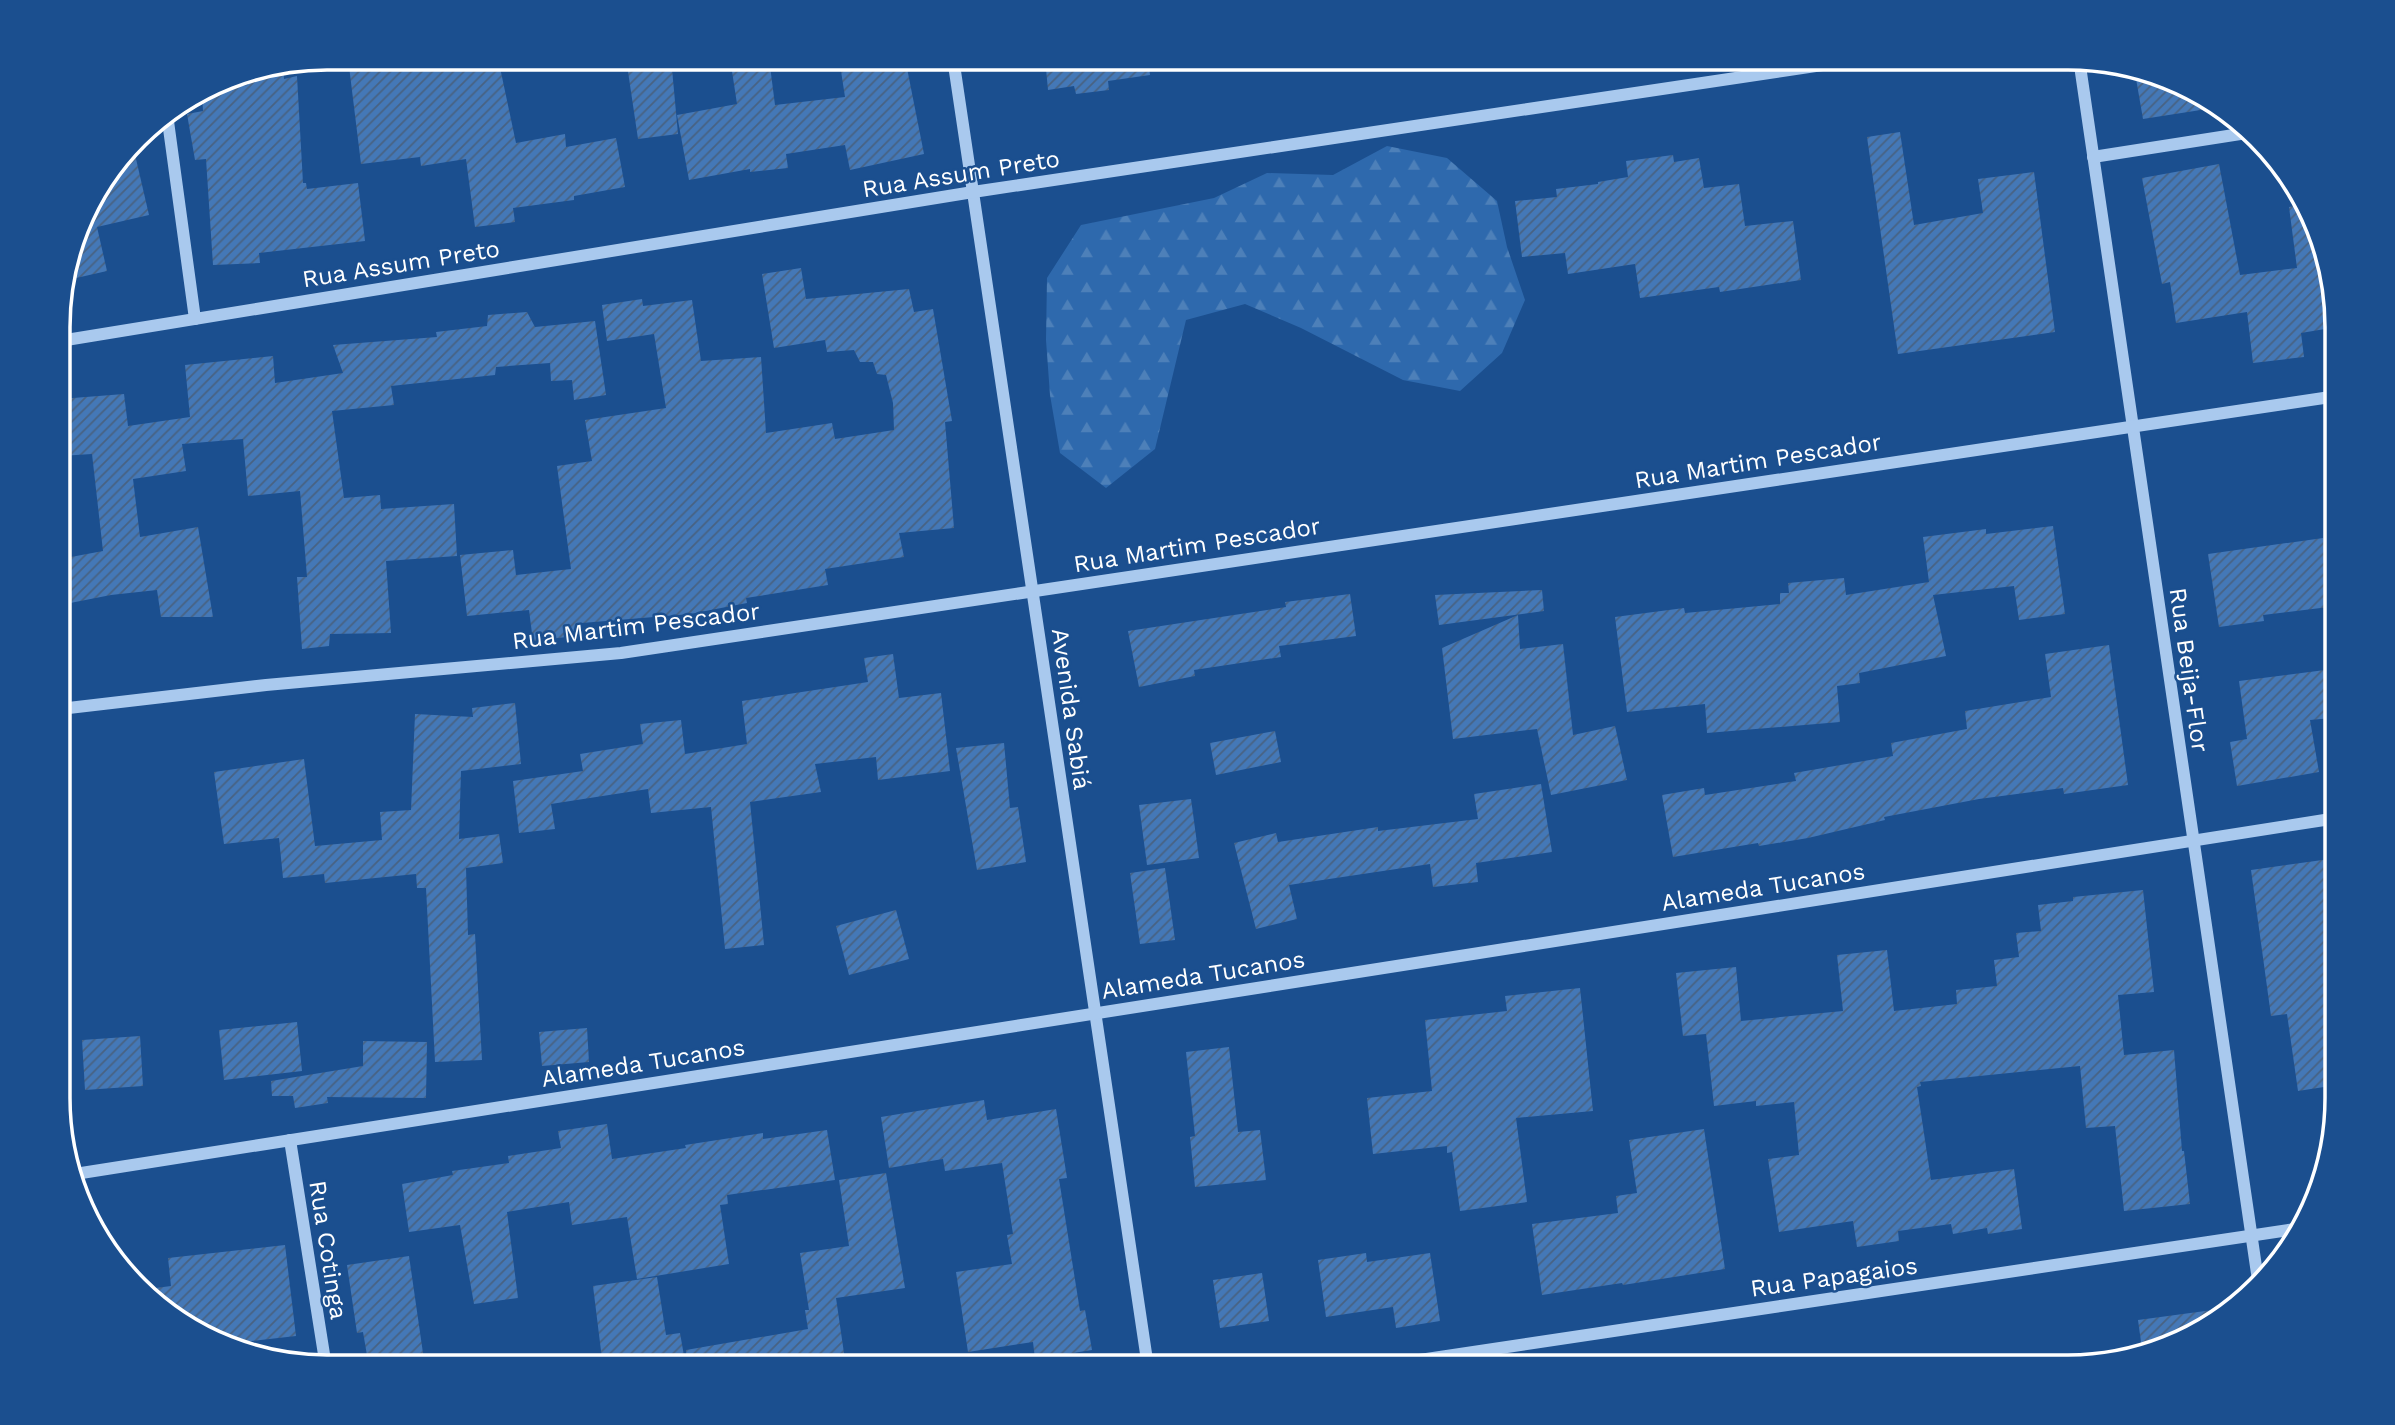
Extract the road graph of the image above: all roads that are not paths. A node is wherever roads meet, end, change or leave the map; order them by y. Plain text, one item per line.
1 (955, 70) edge
2 (1789, 70) edge
3 (2081, 71) edge
4 (169, 125) edge
5 (2237, 134) edge
6 (2093, 157) junction
7 (973, 192) junction
8 (195, 319) junction
9 (70, 339) edge
10 (2325, 398) edge
11 (2132, 426) junction
12 (1033, 591) junction
13 (70, 708) edge
14 (2325, 820) edge
15 (2192, 841) junction
16 (1096, 1013) junction
17 (290, 1140) junction
18 (81, 1173) edge
19 (2288, 1230) edge
20 (2253, 1236) junction
21 (2257, 1272) edge
22 (324, 1355) edge
23 (1146, 1355) edge
24 (1454, 1355) edge

1 - 7 street, Avenida Sabiá
2 - 7 street, Rua Assum Preto
3 - 6 street, Rua Beija-Flor
4 - 8 street
5 - 6 street
6 - 11 street, Rua Beija-Flor
7 - 8 street, Rua Assum Preto
7 - 12 street, Avenida Sabiá
8 - 9 street, Rua Assum Preto
10 - 11 street, Rua Martim Pescador
11 - 12 street, Rua Martim Pescador
11 - 15 street, Rua Beija-Flor
12 - 13 street, Rua Martim Pescador
12 - 16 street, Avenida Sabiá
14 - 15 street, Alameda Tucanos
15 - 16 street, Alameda Tucanos
15 - 20 street, Rua Beija-Flor
16 - 17 street, Alameda Tucanos
16 - 23 street, Avenida Sabiá
17 - 18 street, Alameda Tucanos
17 - 22 street, Rua Cotinga
19 - 20 street, Rua Papagaios
20 - 21 street, Rua Beija-Flor
20 - 24 street, Rua Papagaios

